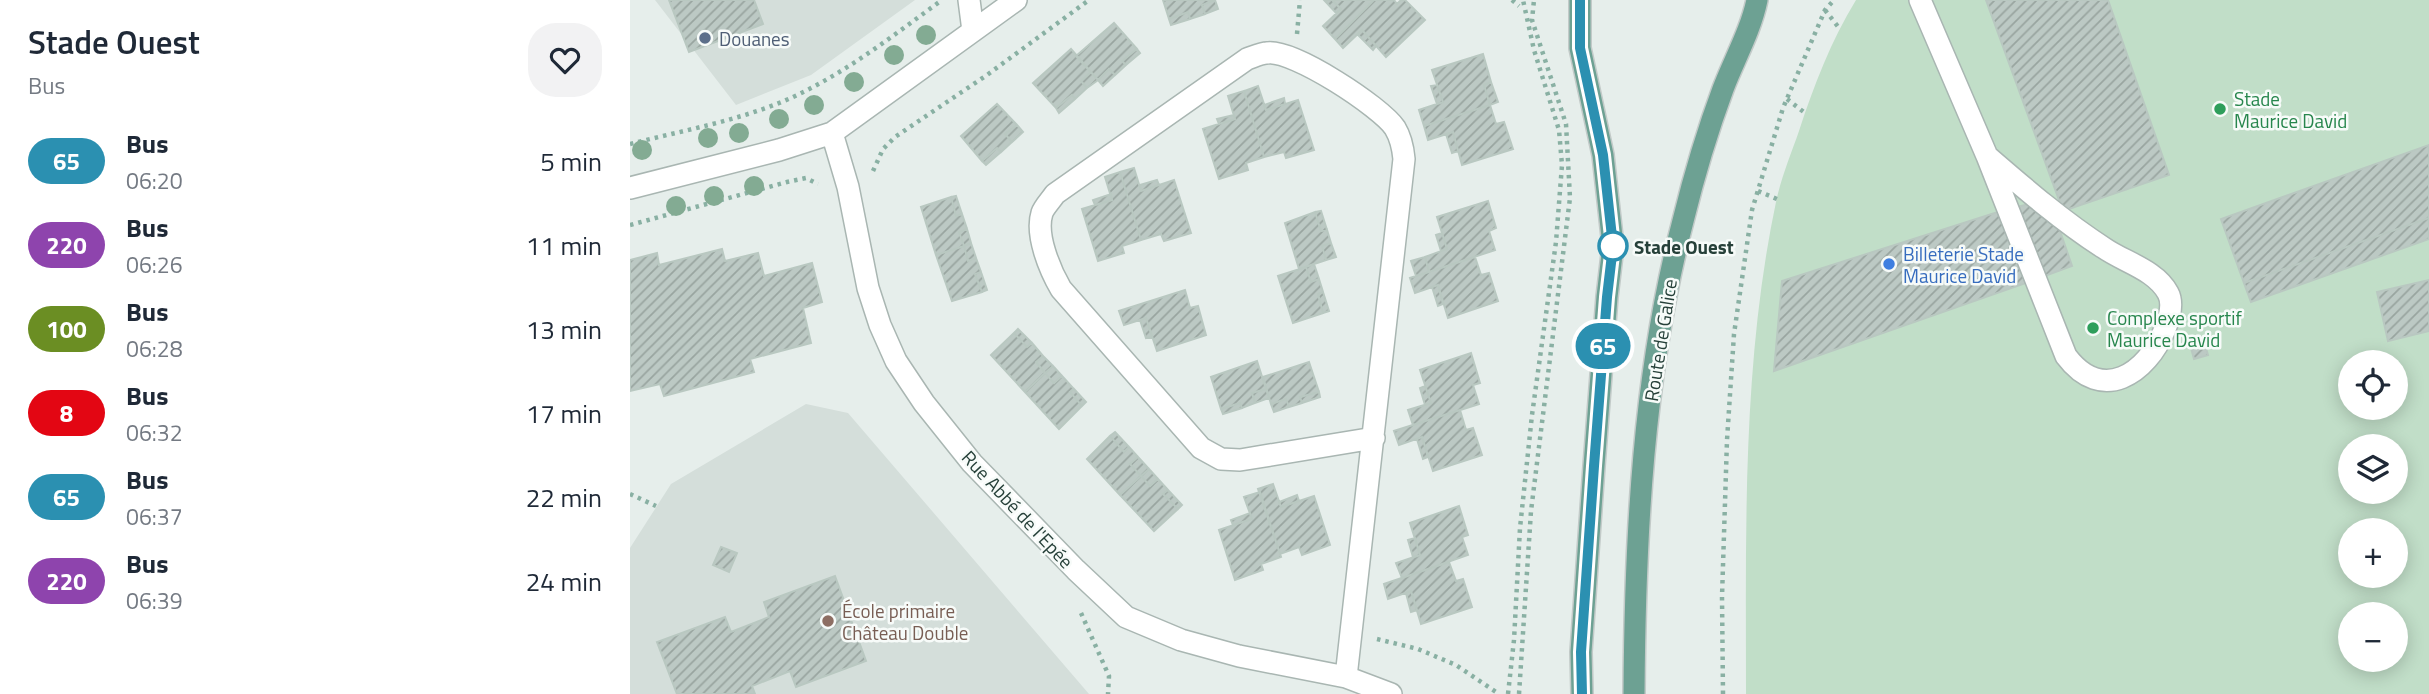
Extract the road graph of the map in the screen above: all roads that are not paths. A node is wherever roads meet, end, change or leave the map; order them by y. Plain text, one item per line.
1 (969, 0) edge
2 (1016, 0) edge
3 (1580, 0) edge
4 (1757, 0) edge
5 (1920, 0) edge
6 (973, 31) junction
7 (832, 133) junction
8 (1987, 156) junction
9 (630, 188) edge
10 (1374, 438) junction
11 (1346, 677) junction
12 (1391, 694) edge
13 (1582, 694) edge
14 (1634, 694) edge

1 - 6 street
2 - 6 street
3 - 13 main road
4 - 14 main road, Route de Galice
5 - 8 street
6 - 7 street
7 - 9 street
7 - 11 street, Rue Abbé de l'Epée
8 - 8 street
10 - 10 street
10 - 11 street
11 - 12 street, Rue Abbé de l'Epée

